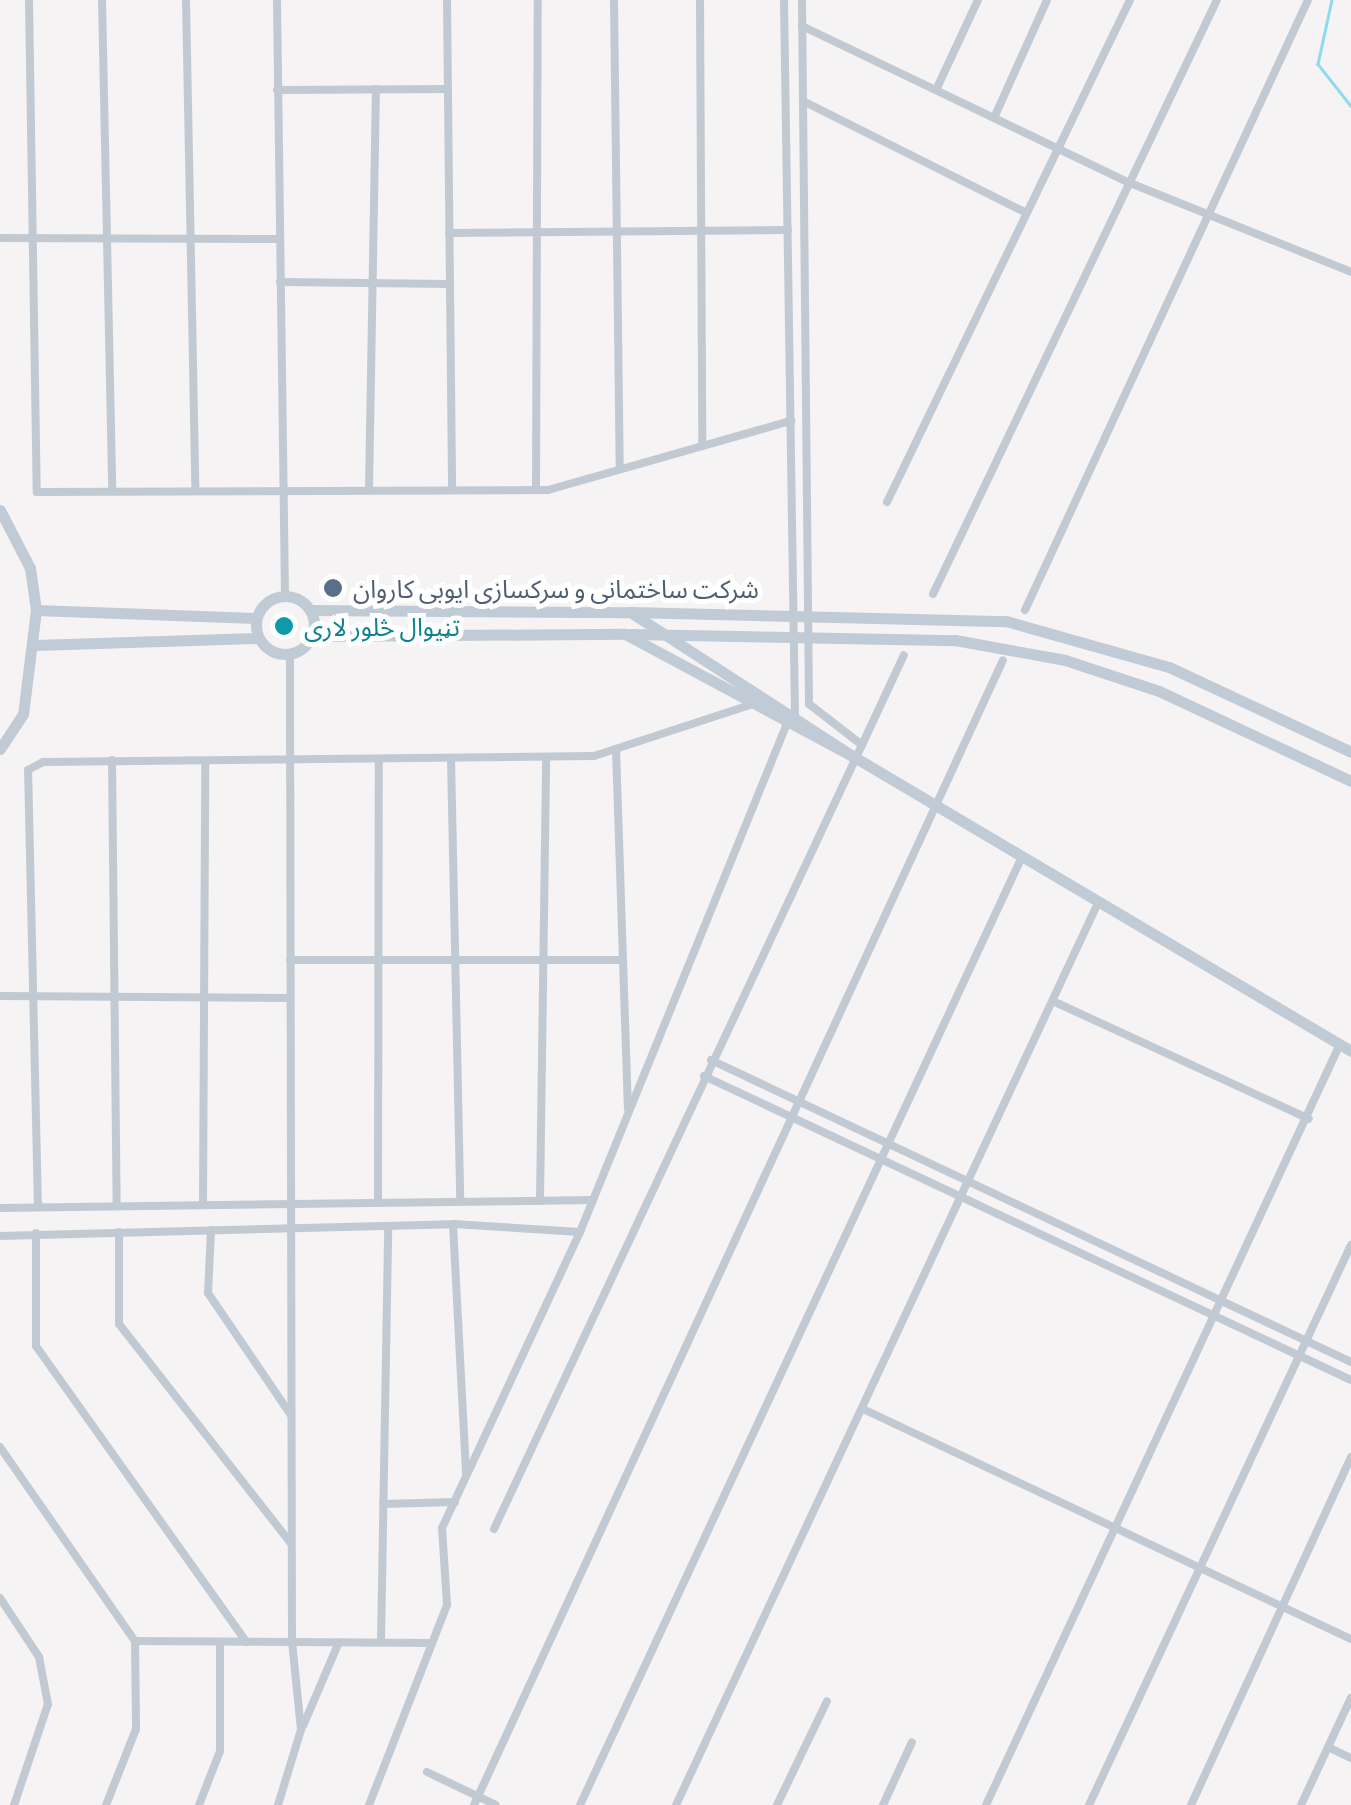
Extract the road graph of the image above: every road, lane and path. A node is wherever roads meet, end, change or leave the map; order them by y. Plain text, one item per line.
1 (29, 0) edge
2 (102, 0) edge
3 (186, 0) edge
4 (277, 0) edge
5 (447, 0) edge
6 (538, 0) edge
7 (614, 0) edge
8 (700, 0) edge
9 (784, 0) edge
10 (802, 0) edge
11 (978, 0) edge
12 (1047, 0) edge
13 (1130, 0) edge
14 (1217, 0) edge
15 (1308, 0) edge
16 (802, 26) junction
17 (376, 89) junction
18 (448, 89) junction
19 (277, 90) junction
20 (936, 90) junction
21 (803, 101) junction
22 (994, 118) junction
23 (1056, 148) junction
24 (1130, 183) junction
25 (1212, 210) junction
26 (1023, 211) junction
27 (788, 230) junction
28 (701, 231) junction
29 (450, 233) junction
30 (537, 235) junction
31 (0, 238) edge
32 (30, 238) junction
33 (112, 238) junction
34 (617, 238) junction
35 (192, 239) junction
36 (279, 239) junction
37 (1351, 272) edge
38 (280, 282) junction
39 (366, 282) junction
40 (450, 284) junction
41 (791, 421) junction
42 (702, 446) junction
43 (620, 469) junction
44 (284, 489) junction
45 (369, 489) junction
46 (452, 489) junction
47 (195, 490) junction
48 (536, 490) junction
49 (112, 491) junction
50 (888, 502) dead end
51 (0, 510) edge
52 (933, 594) dead end
53 (286, 595) junction
54 (36, 610) junction
55 (310, 610) junction
56 (794, 610) junction
57 (808, 610) junction
58 (1025, 610) dead end
59 (630, 612) junction
60 (256, 618) junction
61 (665, 633) junction
62 (625, 634) junction
63 (312, 636) junction
64 (801, 636) junction
65 (258, 638) junction
66 (35, 645) junction
67 (290, 654) junction
68 (904, 655) dead end
69 (1003, 660) dead end
70 (750, 705) junction
71 (795, 713) junction
72 (786, 726) junction
73 (862, 744) junction
74 (0, 749) edge
75 (616, 749) junction
76 (1351, 752) edge
77 (546, 757) junction
78 (451, 758) junction
79 (856, 758) junction
80 (378, 759) junction
81 (112, 760) junction
82 (288, 760) junction
83 (206, 761) junction
84 (1351, 780) edge
85 (938, 807) junction
86 (1021, 859) junction
87 (1096, 906) junction
88 (290, 960) junction
89 (376, 960) junction
90 (458, 960) junction
91 (543, 960) junction
92 (623, 960) junction
93 (0, 996) edge
94 (204, 996) junction
95 (120, 997) junction
96 (36, 998) junction
97 (290, 998) junction
98 (1056, 1003) junction
99 (1345, 1048) edge
100 (711, 1060) junction
101 (704, 1076) junction
102 (798, 1100) junction
103 (628, 1115) junction
104 (791, 1116) junction
105 (1309, 1119) junction
106 (882, 1142) junction
107 (876, 1156) junction
108 (967, 1180) junction
109 (960, 1196) junction
110 (290, 1200) junction
111 (540, 1200) junction
112 (593, 1200) junction
113 (378, 1201) junction
114 (460, 1201) junction
115 (203, 1202) junction
116 (117, 1204) junction
117 (38, 1207) junction
118 (0, 1208) edge
119 (452, 1224) junction
120 (210, 1230) junction
121 (291, 1230) junction
122 (388, 1230) junction
123 (119, 1232) junction
124 (580, 1232) junction
125 (36, 1233) junction
126 (0, 1236) edge
127 (1351, 1245) edge
128 (1218, 1299) junction
129 (1211, 1314) junction
130 (1307, 1340) junction
131 (1300, 1356) junction
132 (1351, 1362) edge
133 (1351, 1380) edge
134 (863, 1408) junction
135 (292, 1416) junction
136 (0, 1447) edge
137 (1351, 1457) edge
138 (466, 1476) junction
139 (455, 1502) junction
140 (383, 1504) junction
141 (1119, 1526) junction
142 (494, 1528) dead end
143 (292, 1545) junction
144 (1200, 1570) junction
145 (0, 1598) edge
146 (1284, 1609) junction
147 (1351, 1639) edge
148 (136, 1641) junction
149 (220, 1642) junction
150 (246, 1642) junction
151 (292, 1642) junction
152 (339, 1642) junction
153 (381, 1642) junction
154 (432, 1643) junction
155 (1351, 1698) edge
156 (826, 1701) dead end
157 (302, 1730) junction
158 (912, 1742) dead end
159 (1328, 1747) junction
160 (1351, 1758) edge
161 (427, 1772) dead end
162 (476, 1801) edge
163 (14, 1805) edge
164 (106, 1805) edge
165 (199, 1805) edge
166 (278, 1805) edge
167 (370, 1805) edge
168 (496, 1805) edge
169 (580, 1805) edge
170 (676, 1805) edge
171 (777, 1805) edge
172 (883, 1805) edge
173 (986, 1805) edge
174 (1088, 1805) edge
175 (1192, 1805) edge
176 (1301, 1805) edge

1 - 32 street
2 - 33 street
3 - 35 street
4 - 19 street
5 - 18 street
6 - 30 street
7 - 34 street
8 - 28 street
9 - 27 street
10 - 16 street
11 - 20 street
12 - 22 street
13 - 23 street
14 - 24 street
15 - 25 street
16 - 20 street
16 - 21 street
17 - 18 street
17 - 19 street
17 - 39 street
18 - 29 street
19 - 36 street
20 - 22 street
21 - 26 street
21 - 57 street
22 - 23 street
23 - 24 street
23 - 26 street
24 - 25 street
24 - 52 street
25 - 37 street
25 - 58 street
26 - 50 street
27 - 28 street
27 - 41 street
28 - 34 street
28 - 42 street
29 - 30 street
29 - 40 street
30 - 34 street
30 - 48 street
31 - 32 street
32 - 33 street
32 - 49 street
33 - 35 street
33 - 49 street
34 - 43 street
35 - 36 street
35 - 47 street
36 - 38 street
38 - 39 street
38 - 44 street
39 - 40 street
39 - 45 street
40 - 46 street
41 - 42 street
41 - 56 street
42 - 43 street
43 - 48 street
44 - 45 street
44 - 47 street
44 - 53 street
45 - 46 street
46 - 48 street
47 - 49 street
51 - 54 street
53 - 55 street
53 - 60 street
54 - 60 street
54 - 66 street
55 - 59 street
55 - 63 street
56 - 57 street
56 - 59 street
56 - 64 street
57 - 64 street
57 - 76 street
59 - 61 street
60 - 65 street
61 - 62 street
61 - 64 street
61 - 71 street
62 - 63 street
62 - 70 street
63 - 67 street
64 - 71 street
64 - 73 street
64 - 84 street
65 - 66 street
65 - 67 street
66 - 74 street
67 - 82 street
68 - 73 street
69 - 85 street
70 - 72 street
70 - 75 street
71 - 79 street
72 - 79 street
72 - 103 street
73 - 79 street
75 - 77 street
75 - 92 street
77 - 78 street
77 - 91 street
78 - 80 street
78 - 90 street
79 - 85 street
79 - 100 street
80 - 82 street
80 - 89 street
81 - 83 street
81 - 95 street
81 - 96 street
82 - 83 street
82 - 88 street
83 - 94 street
85 - 86 street
85 - 102 street
86 - 87 street
86 - 106 street
87 - 98 street
87 - 99 street
88 - 89 street
88 - 97 street
89 - 90 street
89 - 113 street
90 - 91 street
90 - 114 street
91 - 92 street
91 - 111 street
92 - 103 street
93 - 96 street
94 - 95 street
94 - 97 street
94 - 115 street
95 - 96 street
95 - 116 street
96 - 117 street
97 - 110 street
98 - 105 street
98 - 108 street
99 - 105 street
100 - 101 street
100 - 102 street
101 - 104 street
101 - 142 street
102 - 104 street
102 - 106 street
103 - 112 street
104 - 107 street
104 - 162 street
105 - 128 street
106 - 107 street
106 - 108 street
107 - 109 street
107 - 169 street
108 - 109 street
108 - 128 street
109 - 129 street
109 - 134 street
110 - 113 street
110 - 115 street
110 - 121 street
111 - 112 street
111 - 114 street
112 - 124 street
113 - 114 street
115 - 116 street
116 - 117 street
117 - 118 street
119 - 122 street
119 - 124 street
119 - 138 street
120 - 121 street
120 - 123 street
120 - 135 street
121 - 122 street
121 - 135 street
122 - 140 street
123 - 125 street
123 - 143 street
124 - 138 street
125 - 126 street
125 - 150 street
127 - 130 street
128 - 129 street
128 - 130 street
129 - 131 street
129 - 141 street
130 - 131 street
130 - 132 street
131 - 133 street
131 - 144 street
134 - 141 street
134 - 170 street
135 - 143 street
136 - 148 street
137 - 146 street
138 - 139 street
139 - 140 street
139 - 154 street
140 - 153 street
141 - 144 street
141 - 173 street
143 - 151 street
144 - 146 street
144 - 174 street
145 - 163 street
146 - 147 street
146 - 175 street
148 - 149 street
148 - 164 street
149 - 150 street
149 - 165 street
150 - 151 street
151 - 152 street
151 - 157 street
152 - 153 street
152 - 157 street
153 - 154 street
154 - 167 street
155 - 159 street
156 - 171 street
157 - 166 street
158 - 172 street
159 - 160 street
159 - 176 street
161 - 162 street
162 - 168 street

